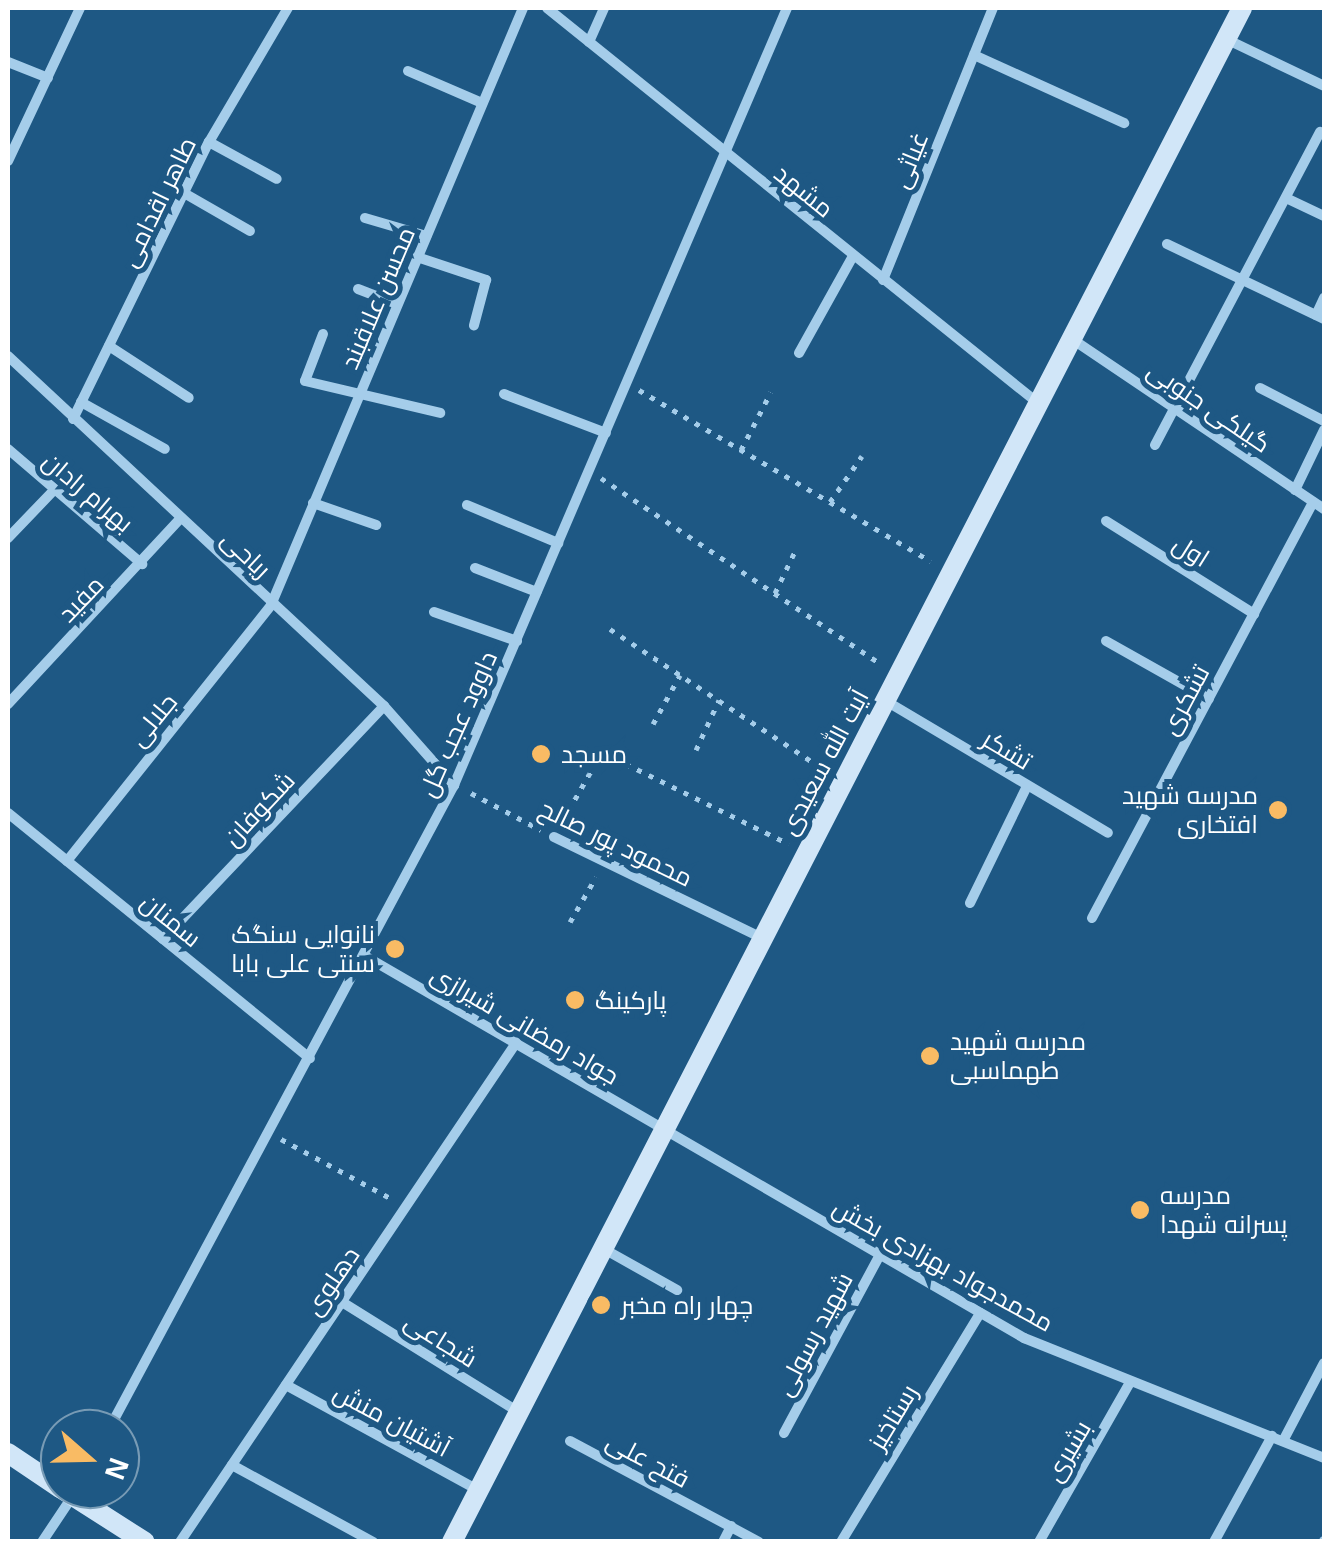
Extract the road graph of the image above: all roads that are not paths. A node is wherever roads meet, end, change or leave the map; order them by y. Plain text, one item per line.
1 (80, 8) edge
2 (288, 8) edge
3 (522, 8) edge
4 (547, 8) edge
5 (604, 8) edge
6 (786, 8) edge
7 (993, 8) edge
8 (1242, 8) edge
9 (1226, 39) junction
10 (589, 42) junction
11 (974, 54) junction
12 (8, 62) edge
13 (408, 71) dead end
14 (48, 78) junction
15 (1324, 86) edge
16 (482, 102) junction
17 (1124, 122) dead end
18 (1320, 132) dead end
19 (209, 142) junction
20 (12, 143) edge
21 (725, 153) junction
22 (8, 161) edge
23 (277, 180) dead end
24 (184, 193) junction
25 (1286, 198) junction
26 (1324, 216) edge
27 (366, 218) dead end
28 (250, 231) dead end
29 (426, 236) junction
30 (1167, 244) dead end
31 (853, 256) junction
32 (417, 257) junction
33 (883, 280) junction
34 (1242, 282) junction
35 (358, 289) dead end
36 (1324, 298) edge
37 (398, 304) junction
38 (1320, 317) edge
39 (474, 325) dead end
40 (323, 334) dead end
41 (1072, 338) junction
42 (108, 346) junction
43 (799, 353) dead end
44 (8, 356) edge
45 (1260, 388) dead end
46 (360, 391) junction
47 (504, 394) dead end
48 (190, 398) dead end
49 (81, 402) junction
50 (1038, 403) junction
51 (1176, 409) junction
52 (440, 413) dead end
53 (72, 419) junction
54 (1324, 421) edge
55 (1324, 430) edge
56 (606, 432) junction
57 (1155, 445) dead end
58 (165, 448) dead end
59 (8, 450) edge
60 (54, 490) junction
61 (1296, 490) junction
62 (313, 502) junction
63 (1313, 502) junction
64 (467, 505) dead end
65 (1324, 510) edge
66 (180, 519) junction
67 (1106, 521) dead end
68 (376, 526) dead end
69 (8, 538) edge
70 (558, 543) junction
71 (142, 564) junction
72 (475, 568) dead end
73 (537, 592) junction
74 (271, 605) junction
75 (434, 612) dead end
76 (1254, 614) junction
77 (517, 641) junction
78 (1106, 641) dead end
79 (885, 700) junction
80 (1209, 700) junction
81 (8, 704) edge
82 (384, 706) junction
83 (454, 785) junction
84 (1027, 786) junction
85 (8, 813) edge
86 (1108, 833) dead end
87 (554, 836) road end
88 (67, 860) junction
89 (970, 902) dead end
90 (1092, 918) dead end
91 (760, 936) junction
92 (163, 939) junction
93 (365, 956) junction
94 (516, 1044) junction
95 (310, 1058) junction
96 (664, 1129) junction
97 (603, 1248) junction
98 (880, 1254) junction
99 (677, 1290) dead end
100 (342, 1302) junction
101 (980, 1313) junction
102 (1324, 1362) edge
103 (1131, 1381) junction
104 (286, 1385) junction
105 (121, 1409) edge
106 (519, 1412) junction
107 (784, 1433) dead end
108 (1277, 1439) junction
109 (570, 1441) dead end
110 (8, 1452) edge
111 (1324, 1458) edge
112 (232, 1465) junction
113 (40, 1473) edge
114 (478, 1490) junction
115 (59, 1509) edge
116 (95, 1509) edge
117 (732, 1526) junction
118 (42, 1542) edge
119 (145, 1542) edge
120 (180, 1542) edge
121 (373, 1542) edge
122 (452, 1542) edge
123 (722, 1542) edge
124 (760, 1542) edge
125 (841, 1542) edge
126 (1039, 1542) edge
127 (1214, 1542) edge

1 - 14 street
2 - 19 street, طاهر اقدامی
3 - 16 street, محسن علاقبند
4 - 10 street, مشهد
5 - 10 street
6 - 21 street, داوود عجب گل
7 - 11 street, غیاثی
8 - 9 main road, آیت الله سعیدی
9 - 15 street
9 - 41 main road, آیت الله سعیدی
10 - 21 street, مشهد
11 - 17 street
11 - 33 street, غیاثی
12 - 14 street
13 - 16 street
14 - 20 street
16 - 29 street, محسن علاقبند
18 - 25 street
19 - 23 street
19 - 24 street, طاهر اقدامی
20 - 22 street
21 - 31 street, مشهد
21 - 56 street, داوود عجب گل
24 - 28 street
24 - 42 street, طاهر اقدامی
25 - 26 street
25 - 34 street
27 - 29 street
29 - 32 street, محسن علاقبند
30 - 34 street
31 - 33 street, مشهد
31 - 43 street
32 - 37 street, محسن علاقبند
32 - 39 street
33 - 50 street, مشهد
34 - 38 street
34 - 51 street
35 - 37 street
36 - 38 street
37 - 46 street, محسن علاقبند
40 - 46 street
41 - 50 main road, آیت الله سعیدی
41 - 51 street, گیلکی جنوبی
42 - 48 street
42 - 49 street, طاهر اقدامی
44 - 53 street, ریاحی
45 - 54 street
46 - 52 street
46 - 62 street, محسن علاقبند
47 - 56 street
49 - 53 street, طاهر اقدامی
49 - 58 street
50 - 79 main road, آیت الله سعیدی
51 - 57 street
51 - 61 street, گیلکی جنوبی
53 - 66 street, ریاحی
55 - 61 street
56 - 70 street, داوود عجب گل
59 - 60 street, بهرام رادان
60 - 69 street
60 - 71 street, بهرام رادان
61 - 63 street, گیلکی جنوبی
62 - 68 street
62 - 74 street, محسن علاقبند
63 - 65 street, گیلکی جنوبی
63 - 76 street, تشکری
64 - 70 street
66 - 71 street, مفید
66 - 74 street, ریاحی
67 - 76 street, اول
70 - 73 street, داوود عجب گل
71 - 81 street, مفید
72 - 73 street
73 - 77 street, داوود عجب گل
74 - 82 street, ریاحی
74 - 88 street, جلالی
75 - 77 street
76 - 80 street, تشکری
77 - 83 street, داوود عجب گل
78 - 80 street
79 - 84 street, تشکر
79 - 91 main road, آیت الله سعیدی
80 - 90 street, تشکری
82 - 83 street, ریاحی
82 - 92 street, شکوفان
83 - 93 street, داوود عجب گل
84 - 86 street, تشکر
84 - 89 street
85 - 88 street, سمنان
87 - 91 street, محمود پور صالح
88 - 92 street, سمنان
91 - 96 main road, آیت الله سعیدی
92 - 95 street, سمنان
93 - 94 street, جواد رمضانی شیرازی
93 - 95 street, داوود عجب گل
94 - 96 street, جواد رمضانی شیرازی
94 - 100 street, دهلوی
95 - 105 street, داوود عجب گل
96 - 97 main road, آیت الله سعیدی
96 - 98 street, محمدجواد بهزادی بخش
97 - 99 street
97 - 106 main road, آیت الله سعیدی
98 - 101 street, محمدجواد بهزادی بخش
98 - 107 street, شهید رسولی
100 - 104 street, دهلوی
100 - 106 street, شجاعی
101 - 103 street, محمدجواد بهزادی بخش
101 - 125 street, رستاخیز
102 - 108 street
103 - 108 street, محمدجواد بهزادی بخش
103 - 126 street, بشیری
104 - 112 street, دهلوی
104 - 114 street, آشتیان منش
106 - 114 main road, آیت الله سعیدی
108 - 111 street, محمدجواد بهزادی بخش
108 - 127 street
109 - 117 street, فتح علی
110 - 113 main road
112 - 120 street, دهلوی
112 - 121 street
114 - 122 main road, آیت الله سعیدی
115 - 118 street
116 - 119 main road
117 - 123 street
117 - 124 street, فتح علی

